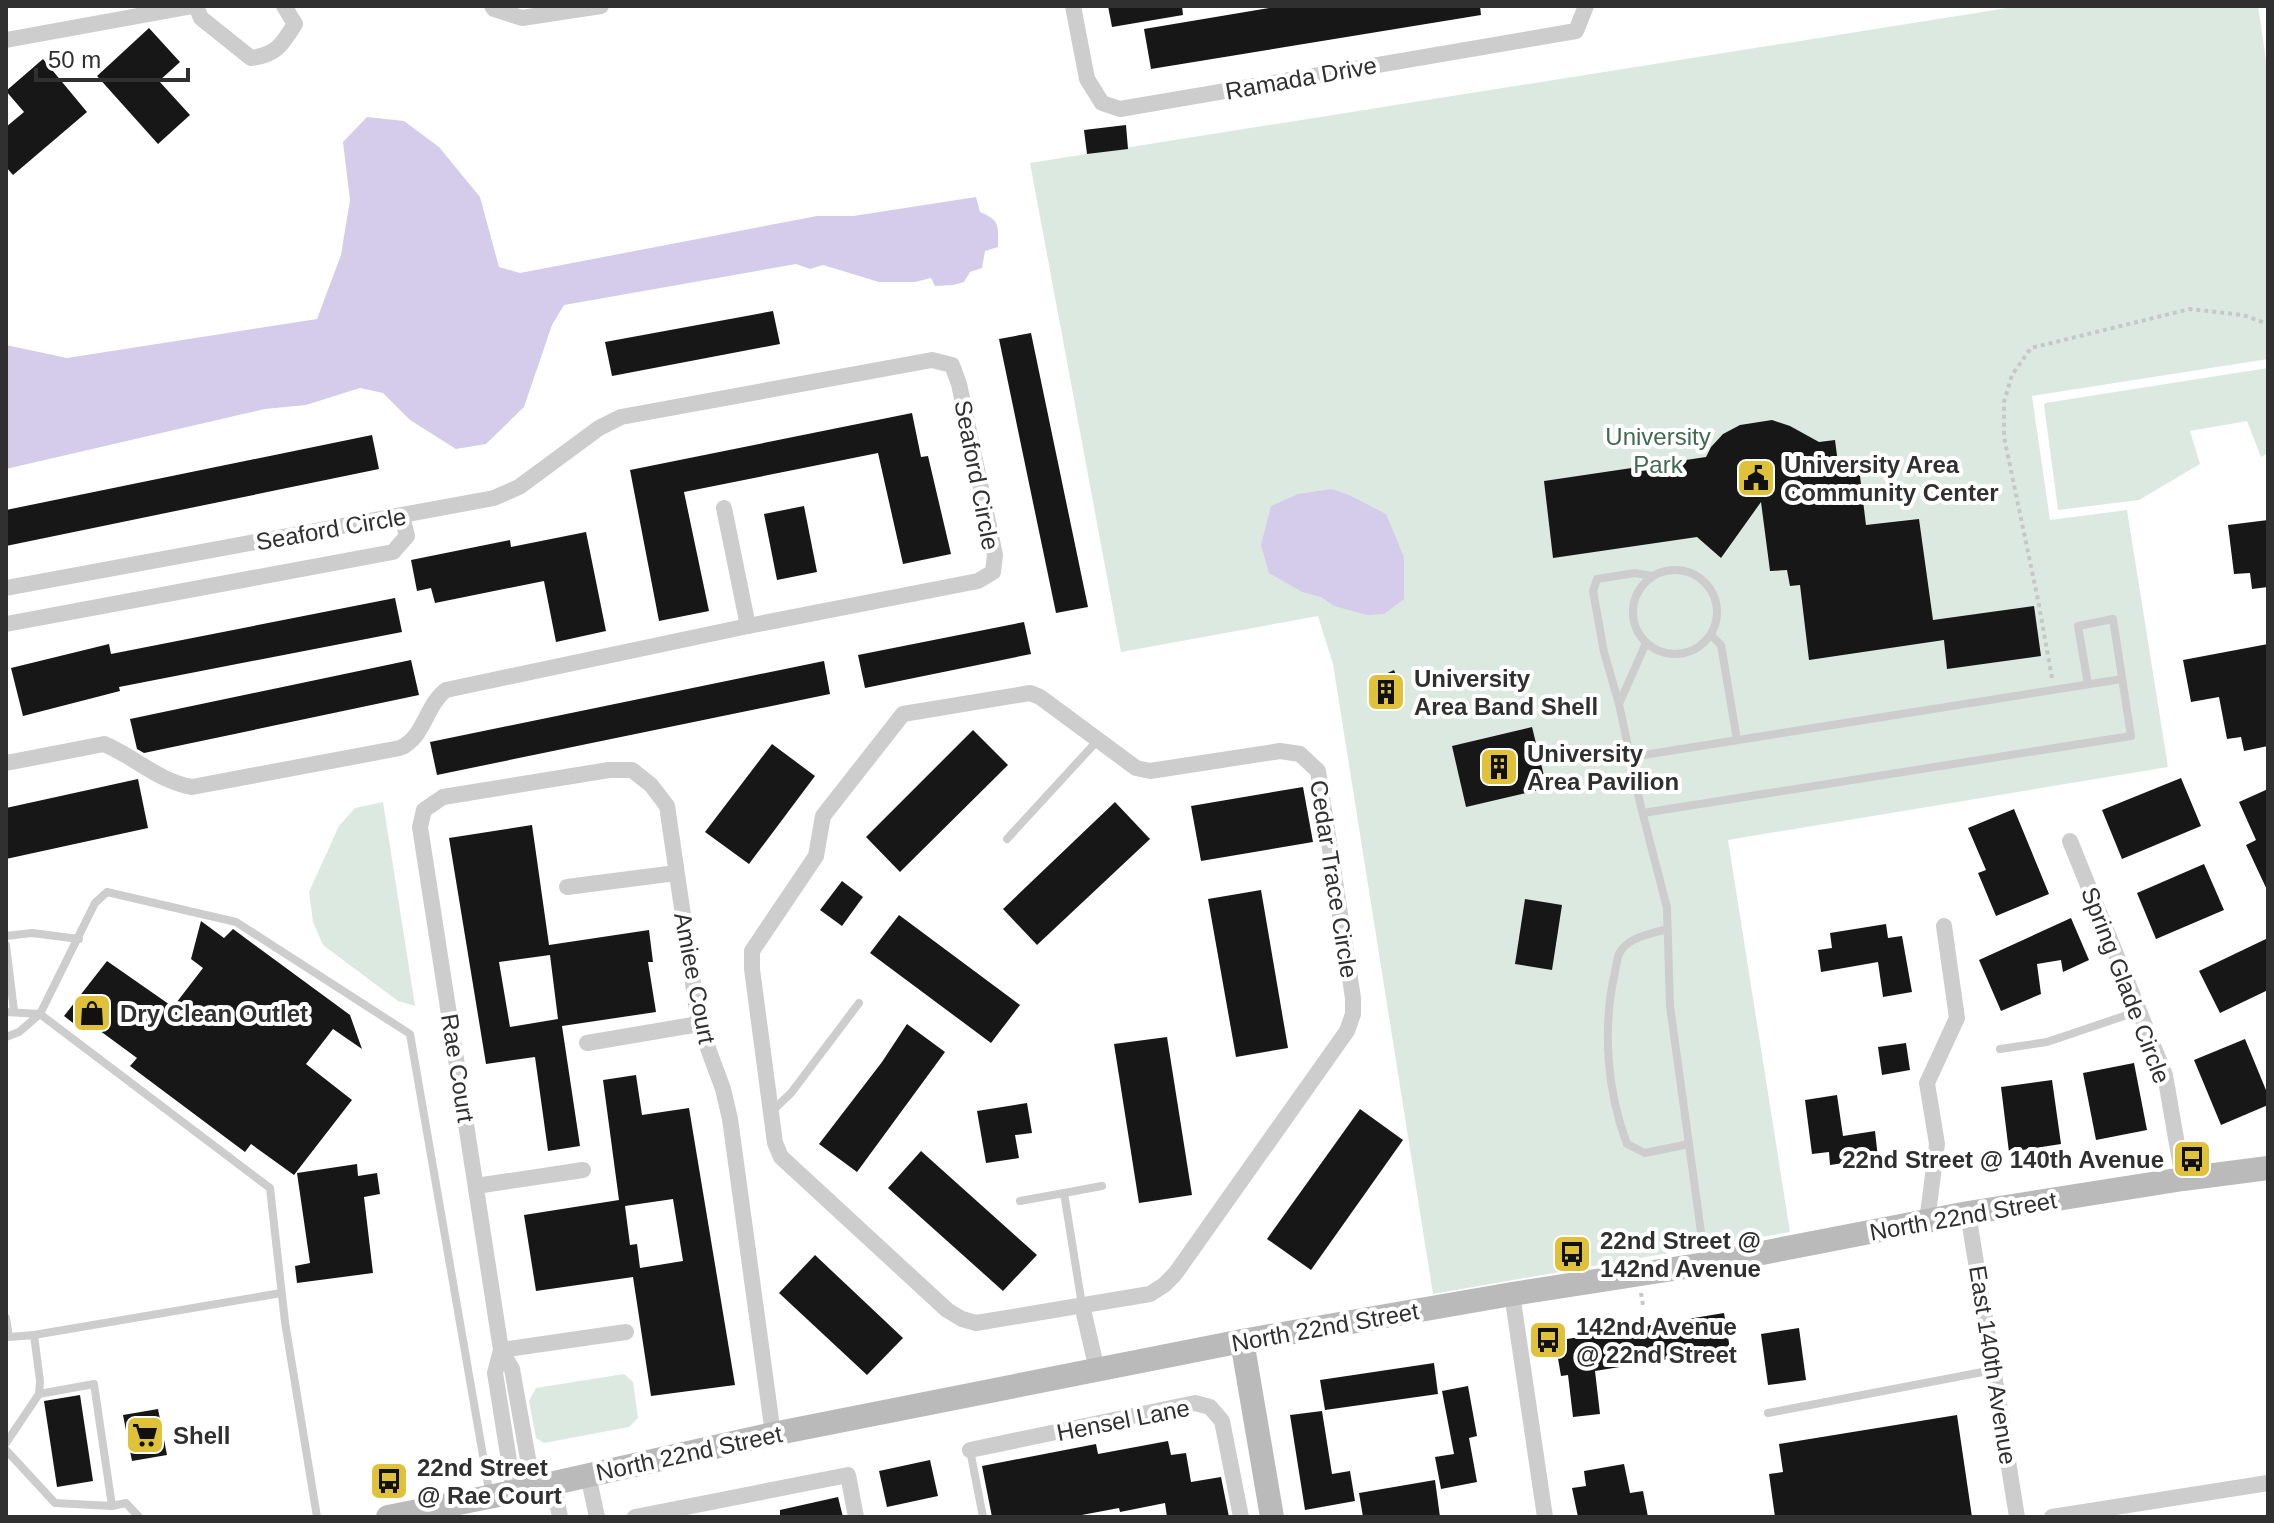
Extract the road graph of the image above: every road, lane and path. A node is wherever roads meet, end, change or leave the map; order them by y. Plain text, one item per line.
1 (194, 6) edge
2 (284, 6) edge
3 (601, 6) edge
4 (1073, 6) edge
5 (1586, 6) edge
6 (489, 7) edge
7 (6, 40) edge
8 (2268, 324) edge
9 (724, 508) dead end
10 (402, 516) junction
11 (1652, 576) junction
12 (6, 588) edge
13 (6, 624) edge
14 (748, 626) junction
15 (1711, 635) junction
16 (1646, 643) junction
17 (2122, 679) junction
18 (2088, 684) junction
19 (2054, 690) junction
20 (1619, 704) junction
21 (1098, 740) junction
22 (1737, 740) junction
23 (1631, 757) junction
24 (6, 763) edge
25 (443, 797) joint
26 (1643, 813) junction
27 (1007, 839) dead end
28 (2070, 841) dead end
29 (676, 873) junction
30 (567, 887) dead end
31 (1944, 926) dead end
32 (1667, 929) junction
33 (6, 936) edge
34 (79, 939) junction
35 (6, 949) edge
36 (7, 965) edge
37 (8, 980) edge
38 (9, 996) edge
39 (859, 1003) dead end
40 (2139, 1011) junction
41 (10, 1012) edge
42 (40, 1014) junction
43 (699, 1024) junction
44 (6, 1037) edge
45 (587, 1043) dead end
46 (2000, 1049) dead end
47 (772, 1111) junction
48 (1689, 1144) junction
49 (2268, 1168) edge
50 (583, 1170) dead end
51 (2183, 1179) junction
52 (476, 1186) junction
53 (1102, 1186) dead end
54 (1064, 1193) junction
55 (1020, 1201) dead end
56 (1968, 1213) junction
57 (1927, 1221) junction
58 (1705, 1264) junction
59 (281, 1293) junction
60 (1512, 1294) junction
61 (1082, 1305) junction
62 (6, 1318) edge
63 (626, 1332) dead end
64 (34, 1335) junction
65 (1242, 1341) junction
66 (501, 1350) junction
67 (1097, 1370) junction
68 (1993, 1370) junction
69 (39, 1394) junction
70 (1768, 1413) dead end
71 (773, 1434) junction
72 (6, 1443) edge
73 (6, 1450) edge
74 (970, 1450) joint
75 (588, 1475) junction
76 (2268, 1483) edge
77 (533, 1487) junction
78 (490, 1496) junction
79 (112, 1506) junction
80 (139, 1517) edge
81 (317, 1517) edge
82 (388, 1517) edge
83 (560, 1517) edge
84 (597, 1517) edge
85 (635, 1517) edge
86 (856, 1517) edge
87 (983, 1517) edge
88 (1241, 1517) edge
89 (1272, 1517) edge
90 (1545, 1517) edge
91 (2017, 1517) edge
92 (2052, 1517) edge

1 - 2 street
1 - 7 street
3 - 6 street
4 - 5 street, Ramada Drive
8 - 19 path
9 - 14 street
10 - 12 street, Seaford Circle
10 - 13 street
10 - 14 street, Seaford Circle
11 - 15 lane
11 - 16 lane
11 - 20 lane
14 - 24 street, Seaford Circle
15 - 16 lane
15 - 22 lane
16 - 20 lane
17 - 18 lane
17 - 18 lane
17 - 26 lane
18 - 19 lane
19 - 22 lane
20 - 23 lane
21 - 27 lane
21 - 47 street, Cedar Trace Circle
21 - 61 street, Cedar Trace Circle
22 - 23 lane
23 - 26 lane
25 - 29 street, Amiee Court
25 - 52 street, Rae Court
26 - 32 lane
28 - 40 street, Spring Glade Circle
29 - 30 street
29 - 43 street, Amiee Court
31 - 57 street
32 - 48 lane
32 - 48 lane
33 - 34 lane
34 - 42 lane
34 - 78 lane
35 - 36 lane
36 - 37 lane
37 - 38 lane
38 - 41 lane
39 - 47 lane
40 - 46 lane
40 - 51 street, Spring Glade Circle
41 - 42 lane
42 - 44 lane
42 - 59 lane
43 - 45 street
43 - 71 street, Amiee Court
47 - 61 street, Cedar Trace Circle
48 - 58 lane
49 - 51 street, North 22nd Street
50 - 52 street
51 - 56 street, North 22nd Street
52 - 66 street, Rae Court
53 - 54 lane
54 - 55 lane
54 - 61 lane
56 - 57 street, North 22nd Street
56 - 68 street, East 140th Avenue
57 - 58 street, North 22nd Street
58 - 60 street, North 22nd Street
59 - 64 lane
59 - 81 lane
60 - 65 street, North 22nd Street
60 - 90 street
61 - 67 street
62 - 64 lane
63 - 66 street
64 - 69 lane
65 - 67 street, North 22nd Street
65 - 89 street
66 - 77 street, Rae Court
67 - 71 street, North 22nd Street
68 - 70 lane
68 - 91 street, East 140th Avenue
69 - 72 lane
69 - 79 lane
71 - 75 street, North 22nd Street
73 - 79 lane
74 - 87 lane
74 - 88 street, Hensel Lane
75 - 77 street, North 22nd Street
75 - 84 street
76 - 92 street
77 - 78 street, North 22nd Street
77 - 83 street, Rae Court
78 - 82 street, North 22nd Street
79 - 80 lane
85 - 86 street

